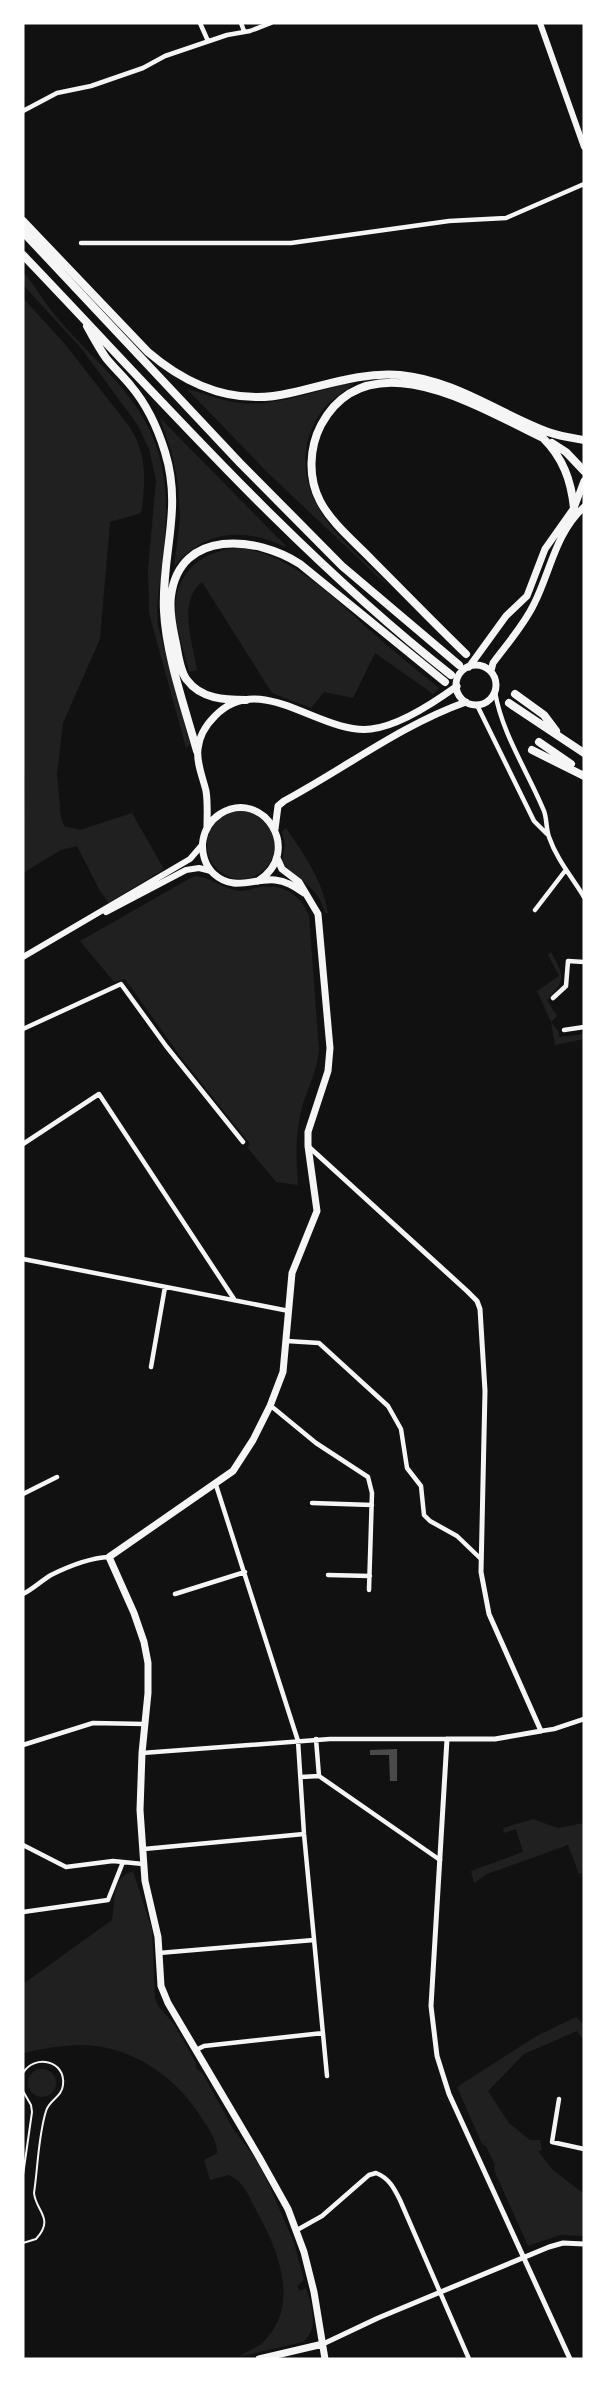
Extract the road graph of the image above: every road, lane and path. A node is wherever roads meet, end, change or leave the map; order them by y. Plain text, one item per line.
1 (200, 23) edge
2 (241, 23) edge
3 (271, 23) edge
4 (540, 23) edge
5 (244, 31) junction
6 (208, 41) junction
7 (23, 111) edge
8 (584, 147) edge
9 (584, 184) edge
10 (23, 220) edge
11 (23, 232) edge
12 (81, 243) dead end
13 (23, 254) edge
14 (78, 312) junction
15 (543, 438) junction
16 (584, 440) edge
17 (584, 471) edge
18 (584, 481) edge
19 (574, 508) junction
20 (584, 508) edge
21 (467, 654) dead end
22 (459, 665) dead end
23 (469, 667) junction
24 (491, 671) junction
25 (457, 686) junction
26 (495, 692) junction
27 (515, 694) dead end
28 (246, 700) junction
29 (466, 702) junction
30 (509, 703) dead end
31 (477, 705) junction
32 (562, 739) junction
33 (539, 742) dead end
34 (532, 750) dead end
35 (197, 751) junction
36 (517, 754) junction
37 (584, 754) edge
38 (505, 760) junction
39 (584, 775) edge
40 (206, 828) junction
41 (275, 830) junction
42 (548, 835) junction
43 (202, 845) junction
44 (276, 858) junction
45 (211, 871) junction
46 (565, 871) junction
47 (258, 881) junction
48 (309, 896) junction
49 (584, 897) edge
50 (535, 910) dead end
51 (84, 921) junction
52 (23, 957) edge
53 (584, 962) edge
54 (553, 998) dead end
55 (584, 1027) edge
56 (23, 1029) edge
57 (564, 1030) dead end
58 (243, 1142) dead end
59 (23, 1144) edge
60 (307, 1146) junction
61 (23, 1259) edge
62 (165, 1287) junction
63 (234, 1299) junction
64 (290, 1311) junction
65 (287, 1341) junction
66 (150, 1367) dead end
67 (270, 1406) junction
68 (57, 1478) dead end
69 (216, 1485) junction
70 (24, 1491) edge
71 (312, 1503) dead end
72 (372, 1505) junction
73 (109, 1557) junction
74 (481, 1559) junction
75 (245, 1572) junction
76 (328, 1574) dead end
77 (370, 1576) junction
78 (369, 1590) dead end
79 (23, 1594) edge
80 (175, 1594) dead end
81 (584, 1719) edge
82 (145, 1724) junction
83 (541, 1731) junction
84 (316, 1740) junction
85 (447, 1740) junction
86 (298, 1741) junction
87 (23, 1745) edge
88 (142, 1753) junction
89 (319, 1776) junction
90 (301, 1777) junction
91 (304, 1834) junction
92 (23, 1845) edge
93 (144, 1849) junction
94 (440, 1860) junction
95 (123, 1862) junction
96 (143, 1864) junction
97 (23, 1912) edge
98 (314, 1940) junction
99 (159, 1953) junction
100 (323, 2034) junction
101 (196, 2050) junction
102 (23, 2073) edge
103 (327, 2076) dead end
104 (23, 2091) edge
105 (559, 2099) dead end
106 (584, 2149) edge
107 (23, 2175) edge
108 (297, 2230) junction
109 (23, 2243) edge
110 (584, 2244) edge
111 (523, 2258) junction
112 (440, 2292) junction
113 (323, 2344) junction
114 (259, 2359) edge
115 (325, 2359) edge
116 (469, 2359) edge
117 (570, 2359) edge

1 - 6 street
2 - 5 street
3 - 5 street
4 - 8 main road
5 - 6 street
6 - 7 street
9 - 12 street
10 - 16 highway
11 - 22 highway
13 - 14 highway
14 - 28 highway
14 - 35 highway
15 - 17 highway
15 - 19 highway
15 - 21 highway
18 - 19 main road
19 - 23 main road
20 - 24 main road
23 - 24 main road
23 - 25 main road
24 - 26 main road
25 - 28 main road
25 - 29 main road
26 - 31 main road
26 - 36 street
27 - 32 highway
28 - 35 main road
29 - 31 main road
29 - 41 main road
30 - 32 highway
31 - 38 street
32 - 37 highway
33 - 39 highway
34 - 39 highway
35 - 40 main road
36 - 38 street
36 - 42 street
38 - 42 street
40 - 41 main road
40 - 43 main road
41 - 44 main road
42 - 46 street
43 - 45 main road
43 - 51 main road
44 - 47 main road
44 - 48 main road
45 - 47 main road
45 - 51 main road
46 - 49 street
46 - 50 street
47 - 48 main road
48 - 60 main road
51 - 52 main road
53 - 54 street
55 - 57 street
56 - 58 street
59 - 63 street
60 - 64 main road
60 - 74 street
61 - 62 street
62 - 63 street
62 - 66 street
63 - 64 street
64 - 65 main road
65 - 67 main road
65 - 74 street
67 - 69 main road
67 - 72 street
68 - 70 street
69 - 73 main road
69 - 75 street
71 - 72 street
72 - 77 street
73 - 79 street
73 - 82 main road
74 - 83 street
75 - 80 street
75 - 86 street
76 - 77 street
77 - 78 street
81 - 83 street
82 - 87 street
82 - 88 main road
83 - 85 street
84 - 85 street
84 - 86 street
84 - 89 street
85 - 94 street
86 - 88 street
86 - 90 street
88 - 93 main road
89 - 90 street
89 - 94 street
90 - 91 street
91 - 93 street
91 - 98 street
92 - 95 street
93 - 96 main road
94 - 111 street
95 - 96 street
95 - 97 street
96 - 99 main road
98 - 99 street
98 - 100 street
99 - 101 main road
100 - 101 street
100 - 103 street
101 - 108 main road
102 - 109 lane
104 - 107 lane
105 - 106 street
108 - 112 street
108 - 113 main road
110 - 111 street
111 - 112 street
111 - 117 street
112 - 113 street
112 - 116 street
113 - 114 main road
113 - 115 main road

